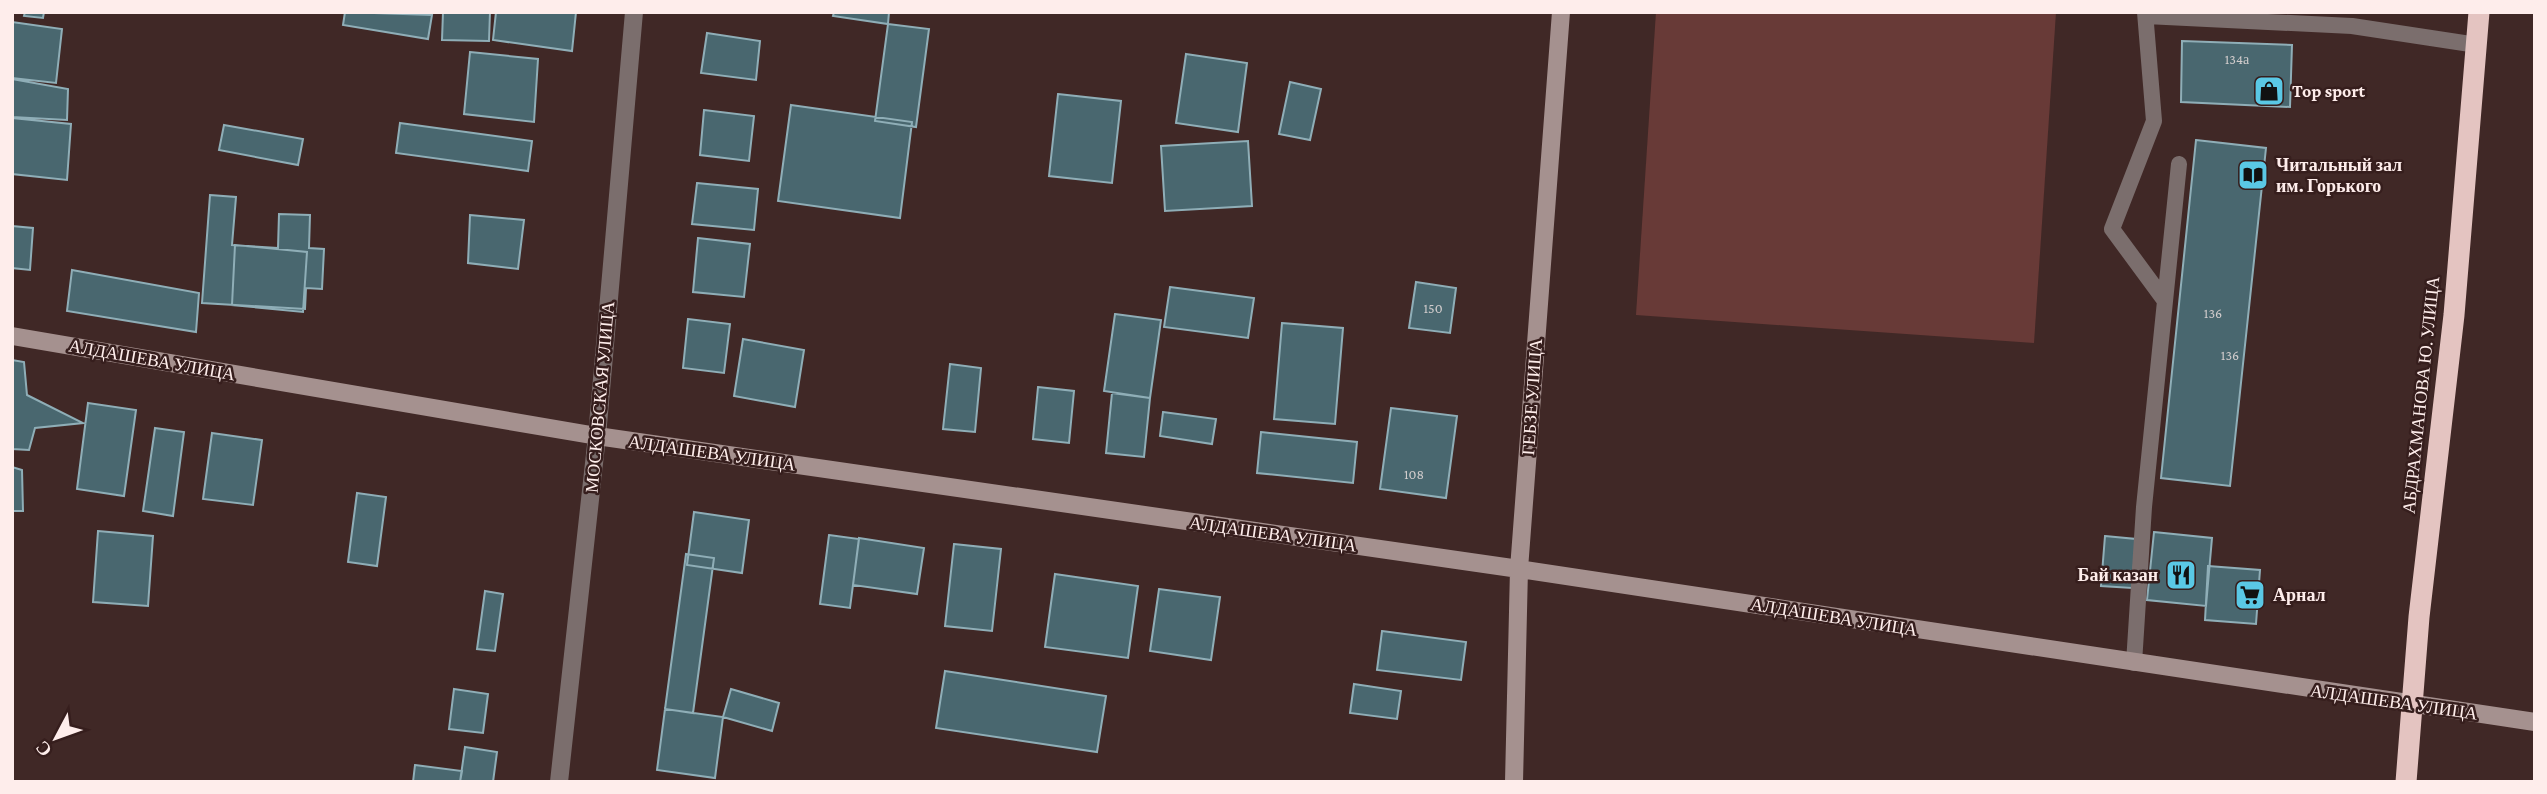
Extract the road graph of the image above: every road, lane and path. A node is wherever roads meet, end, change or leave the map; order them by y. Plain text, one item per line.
1 (634, 12) edge
2 (1561, 12) edge
3 (2479, 12) edge
4 (2146, 14) edge
5 (2477, 45) junction
6 (2179, 164) dead end
7 (2165, 301) junction
8 (12, 336) edge
9 (597, 436) junction
10 (1520, 569) junction
11 (2134, 663) junction
12 (2414, 705) junction
13 (2535, 722) edge
14 (559, 782) edge
15 (1514, 782) edge
16 (2406, 782) edge

1 - 9 street, МОСКОВСКАЯ УЛИЦА
2 - 10 street, ГЕБЗЕ УЛИЦА
3 - 5 highway, АБДРАХМАНОВА Ю. УЛИЦА
4 - 5 lane
4 - 7 lane
5 - 12 highway, АБДРАХМАНОВА Ю. УЛИЦА
6 - 7 lane
7 - 11 lane
8 - 9 street, АЛДАШЕВА УЛИЦА
9 - 10 street, АЛДАШЕВА УЛИЦА
9 - 14 street, МОСКОВСКАЯ УЛИЦА
10 - 11 street, АЛДАШЕВА УЛИЦА
10 - 15 street, ГЕБЗЕ УЛИЦА
11 - 12 street, АЛДАШЕВА УЛИЦА
12 - 13 street, АЛДАШЕВА УЛИЦА
12 - 16 highway, АБДРАХМАНОВА Ю. УЛИЦА

